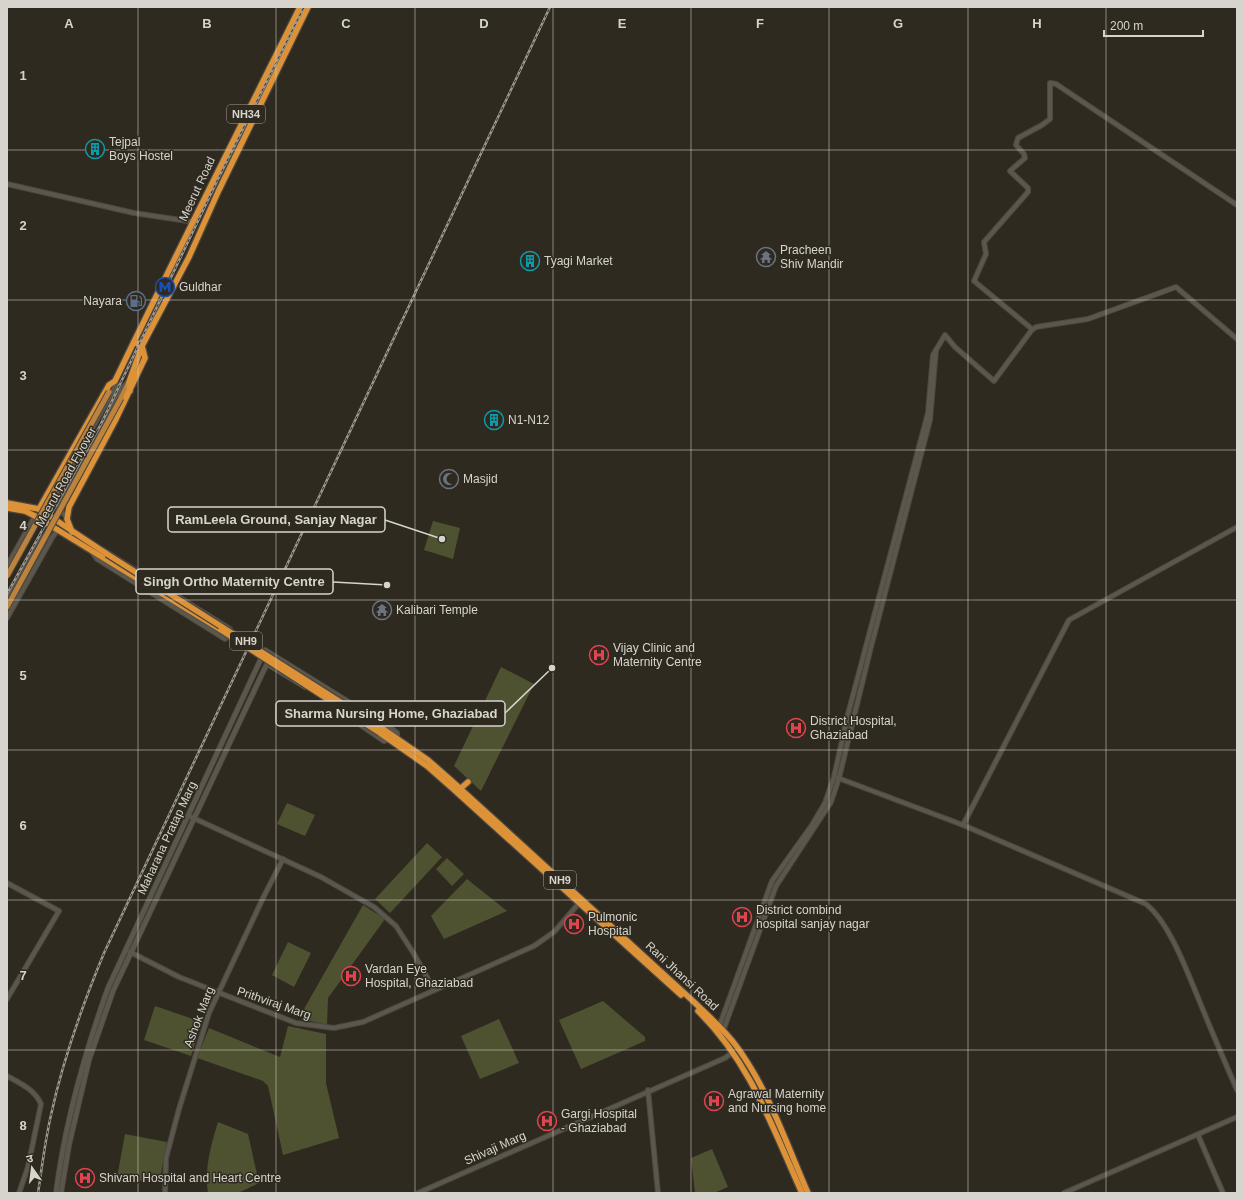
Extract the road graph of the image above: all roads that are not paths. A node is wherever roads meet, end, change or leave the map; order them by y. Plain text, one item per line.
1 (300, 7) edge
2 (308, 7) edge
3 (7, 184) edge
4 (1237, 205) edge
5 (194, 222) junction
6 (1032, 329) junction
7 (1237, 339) edge
8 (134, 342) junction
9 (142, 346) junction
10 (936, 350) junction
11 (115, 381) junction
12 (129, 382) junction
13 (130, 391) junction
14 (45, 498) junction
15 (52, 501) junction
16 (7, 503) edge
17 (7, 508) edge
18 (39, 509) junction
19 (46, 513) junction
20 (36, 516) junction
21 (67, 517) junction
22 (1237, 527) edge
23 (58, 529) junction
24 (72, 532) junction
25 (52, 538) junction
26 (97, 548) junction
27 (91, 550) junction
28 (105, 555) junction
29 (7, 566) edge
30 (7, 576) edge
31 (7, 597) edge
32 (7, 608) edge
33 (7, 618) edge
34 (259, 660) junction
35 (267, 664) junction
36 (382, 731) junction
37 (397, 738) junction
38 (390, 739) junction
39 (834, 777) junction
40 (839, 778) junction
41 (468, 782) dead end
42 (461, 788) junction
43 (476, 807) junction
44 (191, 817) junction
45 (963, 825) junction
46 (284, 859) junction
47 (7, 883) edge
48 (580, 902) junction
49 (128, 951) junction
50 (434, 990) junction
51 (218, 993) junction
52 (7, 999) edge
53 (688, 999) junction
54 (721, 1029) junction
55 (733, 1052) junction
56 (7, 1076) edge
57 (648, 1090) junction
58 (1237, 1090) edge
59 (1237, 1117) edge
60 (1198, 1135) junction
61 (791, 1162) junction
62 (802, 1186) junction
63 (19, 1193) edge
64 (56, 1193) edge
65 (61, 1193) edge
66 (165, 1193) edge
67 (418, 1193) edge
68 (658, 1193) edge
69 (802, 1193) edge
70 (808, 1193) edge
71 (1064, 1193) edge
72 (1223, 1193) edge

1 - 5 highway, Meerut Road / NH34
2 - 9 highway, Meerut Road / NH34
3 - 5 street
4 - 6 street
5 - 8 highway, Meerut Road / NH34
6 - 7 street
6 - 10 street
8 - 9 highway
8 - 11 highway, Meerut Road / NH34
9 - 12 highway, Meerut Road / NH34
9 - 13 highway
10 - 39 street
10 - 40 street
11 - 14 highway, Meerut Road
11 - 15 street
11 - 30 main road, Meerut Road Flyover / NH34, bridge
12 - 13 highway
12 - 21 street
12 - 32 main road, Meerut Road Flyover / NH34, bridge
13 - 21 highway
14 - 15 highway
14 - 18 highway, Meerut Road
15 - 19 street
16 - 18 highway, NH9
17 - 20 highway, NH9
18 - 19 highway, NH9
19 - 24 highway, NH9
20 - 23 highway, NH9
20 - 29 street
21 - 24 highway
22 - 45 street
23 - 25 street
23 - 27 highway, NH9
24 - 26 highway, NH9
25 - 31 street
25 - 33 street
26 - 27 street
26 - 28 highway, NH9
27 - 28 highway, NH9
28 - 36 highway, NH9, bridge
34 - 35 main road
34 - 37 main road
34 - 44 main road, Maharana Pratap Marg
35 - 38 main road
35 - 44 main road, Maharana Pratap Marg
36 - 37 highway, NH9
36 - 38 highway, NH9
37 - 42 highway, Rani Jhansi Road / NH9
38 - 43 highway, Rani Jhansi Road / NH9
39 - 40 street
39 - 54 street
40 - 45 street
40 - 54 street
41 - 42 highway
42 - 43 highway, Rani Jhansi Road / NH9
43 - 48 highway, Rani Jhansi Road / NH9
44 - 46 street
44 - 49 main road, Maharana Pratap Marg
45 - 58 street
46 - 50 street
46 - 51 street, Ashok Marg
47 - 52 street
48 - 50 street, Prithviraj Marg
48 - 53 highway, Rani Jhansi Road / NH9
49 - 51 street, Prithviraj Marg
49 - 64 main road, Maharana Pratap Marg
49 - 65 main road, Maharana Pratap Marg
50 - 51 street, Prithviraj Marg
51 - 66 street, Ashok Marg
53 - 54 highway, Rani Jhansi Road / NH9
53 - 55 highway, Rani Jhansi Road / NH9
54 - 61 highway, Rani Jhansi Road / NH9
55 - 57 street, Shivaji Marg
55 - 61 highway, Rani Jhansi Road / NH9
56 - 63 street
57 - 67 street, Shivaji Marg
57 - 68 street
59 - 60 street
60 - 71 street
60 - 72 street
61 - 62 highway, Rani Jhansi Road / NH9
62 - 69 highway, Rani Jhansi Road / NH9
62 - 70 highway, Rani Jhansi Road / NH9

